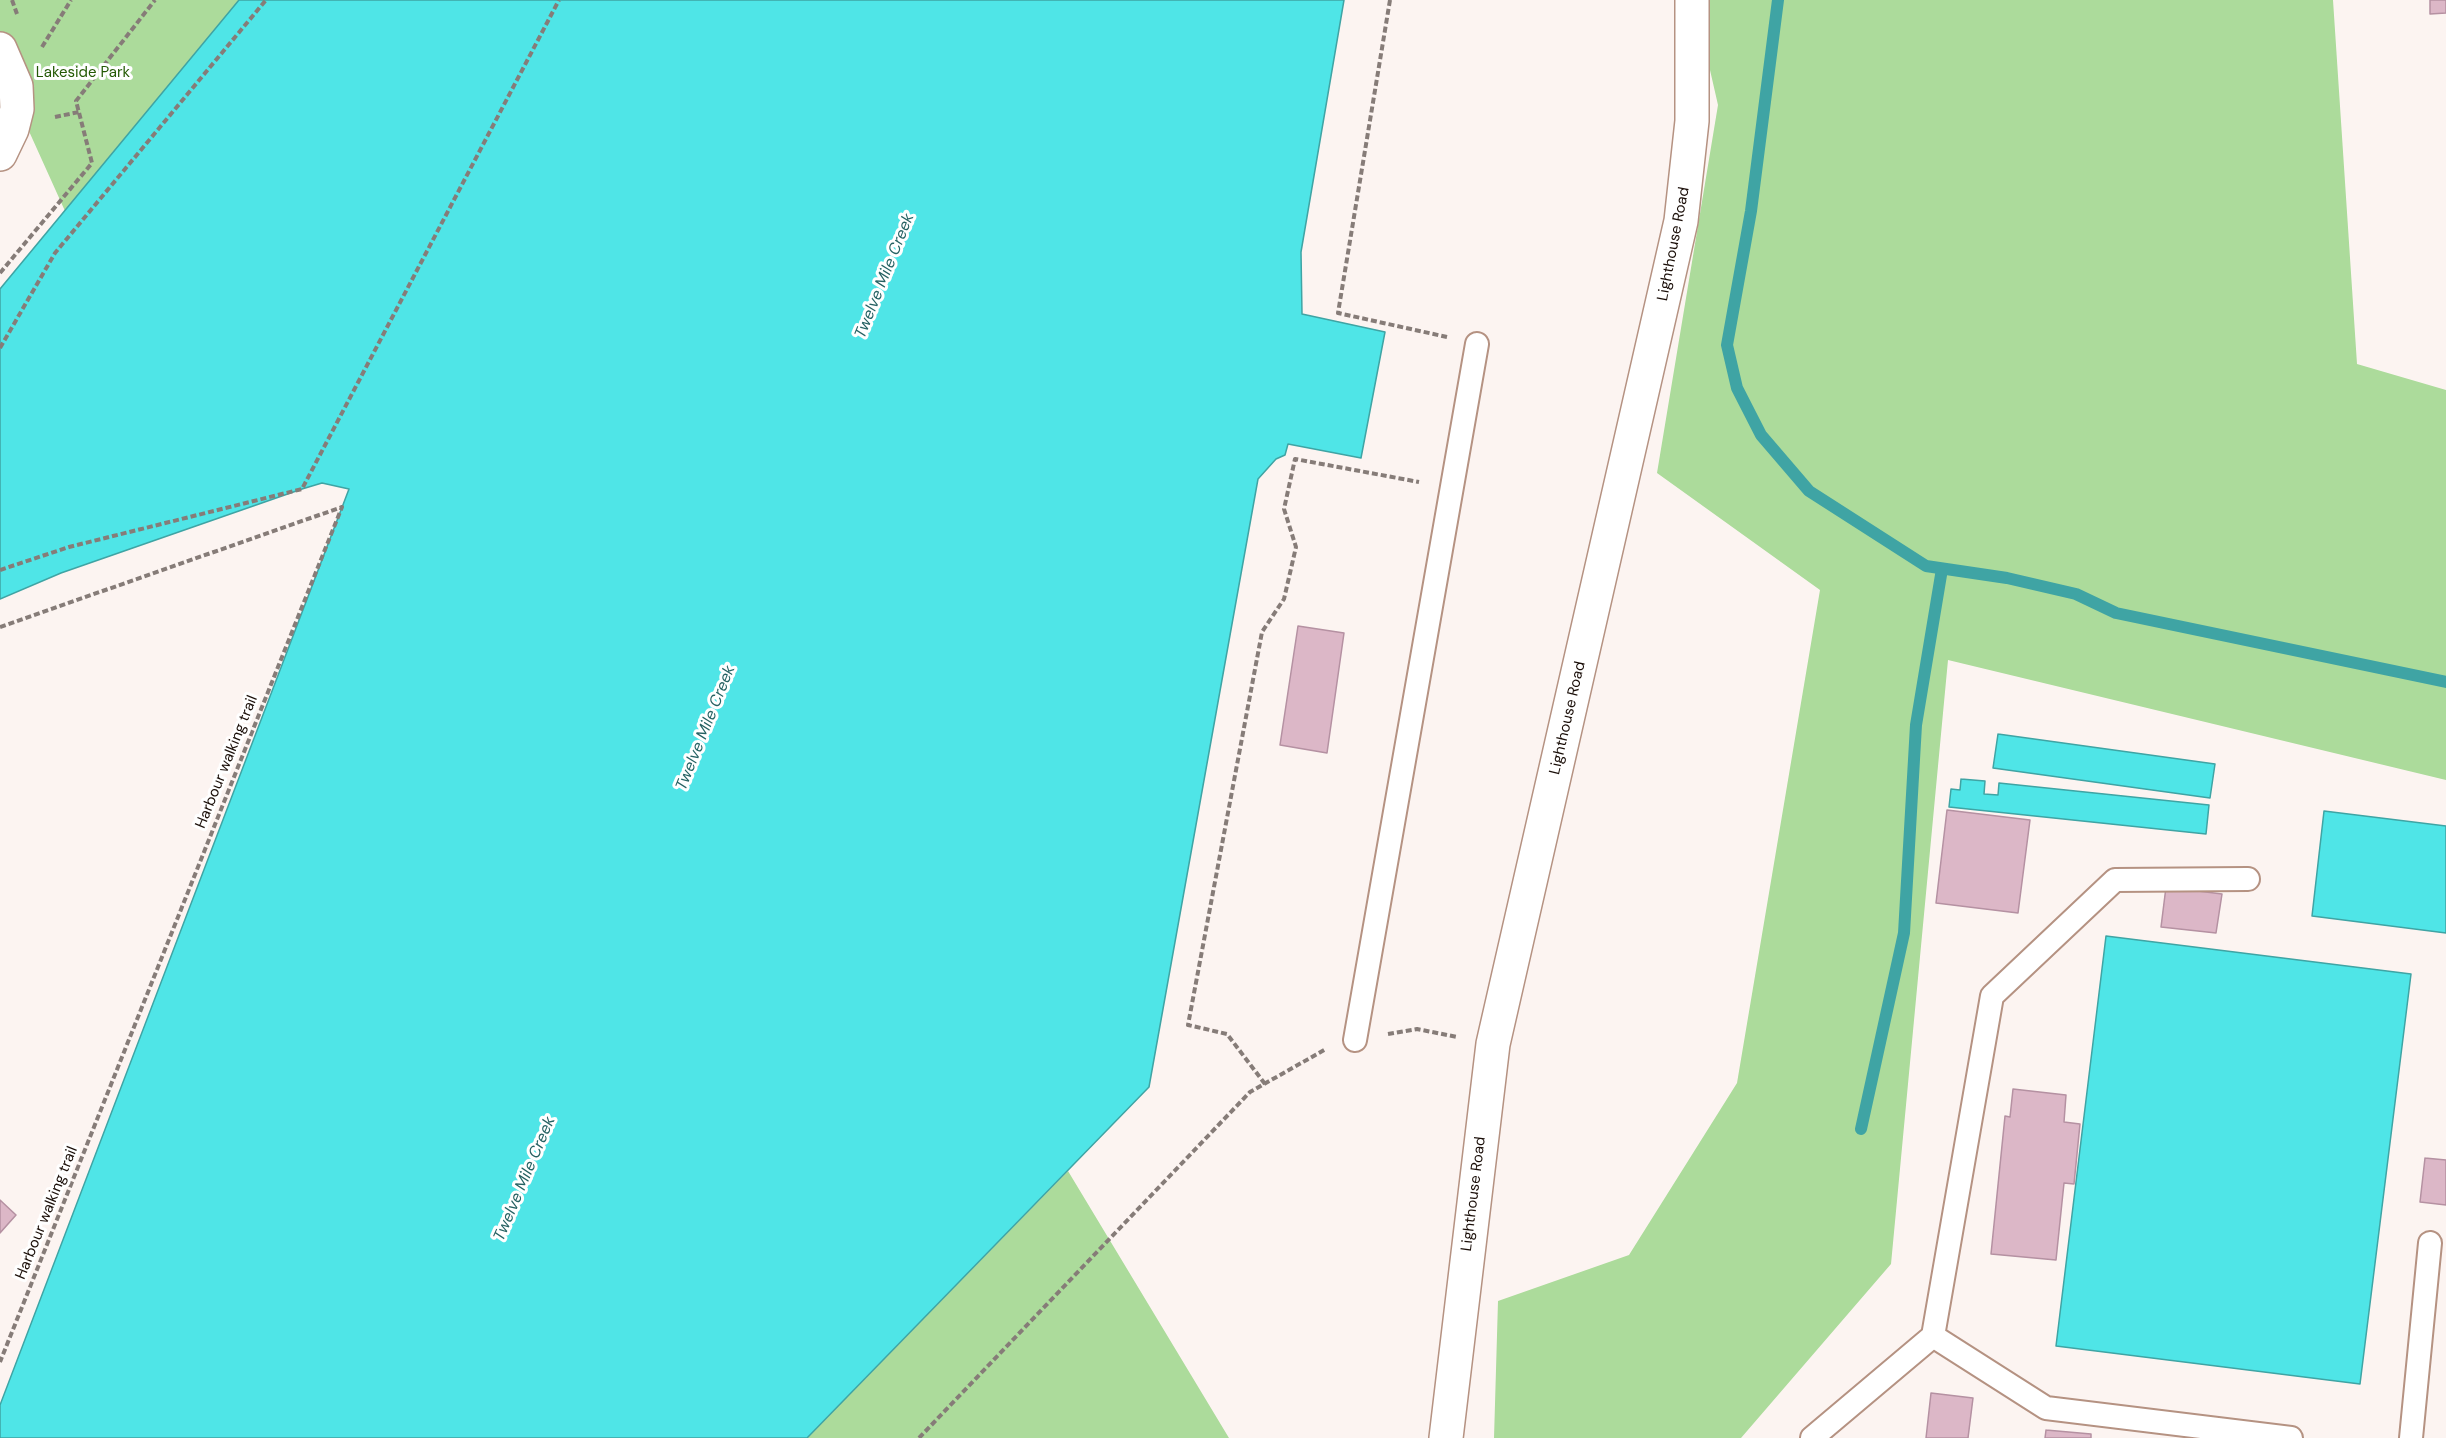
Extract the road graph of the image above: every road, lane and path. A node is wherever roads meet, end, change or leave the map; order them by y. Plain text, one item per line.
1 (154, 0) edge
2 (266, 0) edge
3 (559, 0) edge
4 (1390, 0) edge
5 (1692, 0) edge
6 (0, 49) edge
7 (0, 154) edge
8 (0, 273) edge
9 (1477, 344) joint
10 (0, 348) edge
11 (1451, 488) junction
12 (0, 570) edge
13 (0, 627) edge
14 (2248, 879) dead end
15 (1355, 1040) junction
16 (1493, 1044) junction
17 (1265, 1084) junction
18 (2430, 1243) dead end
19 (1933, 1336) junction
20 (0, 1362) edge
21 (2256, 1436) edge
22 (919, 1438) edge
23 (1446, 1438) edge
24 (1812, 1438) edge
25 (2292, 1438) edge
26 (2412, 1438) edge

1 - 8 path
2 - 10 path
3 - 12 path
4 - 9 path
5 - 16 street, Lighthouse Road
6 - 7 street
9 - 11 lane
11 - 15 lane
11 - 17 path
13 - 20 path, Harbour walking trail
14 - 19 lane
15 - 16 path
15 - 17 path
16 - 23 street, Lighthouse Road
17 - 22 path
18 - 26 lane
19 - 21 lane
19 - 24 lane
21 - 25 lane

